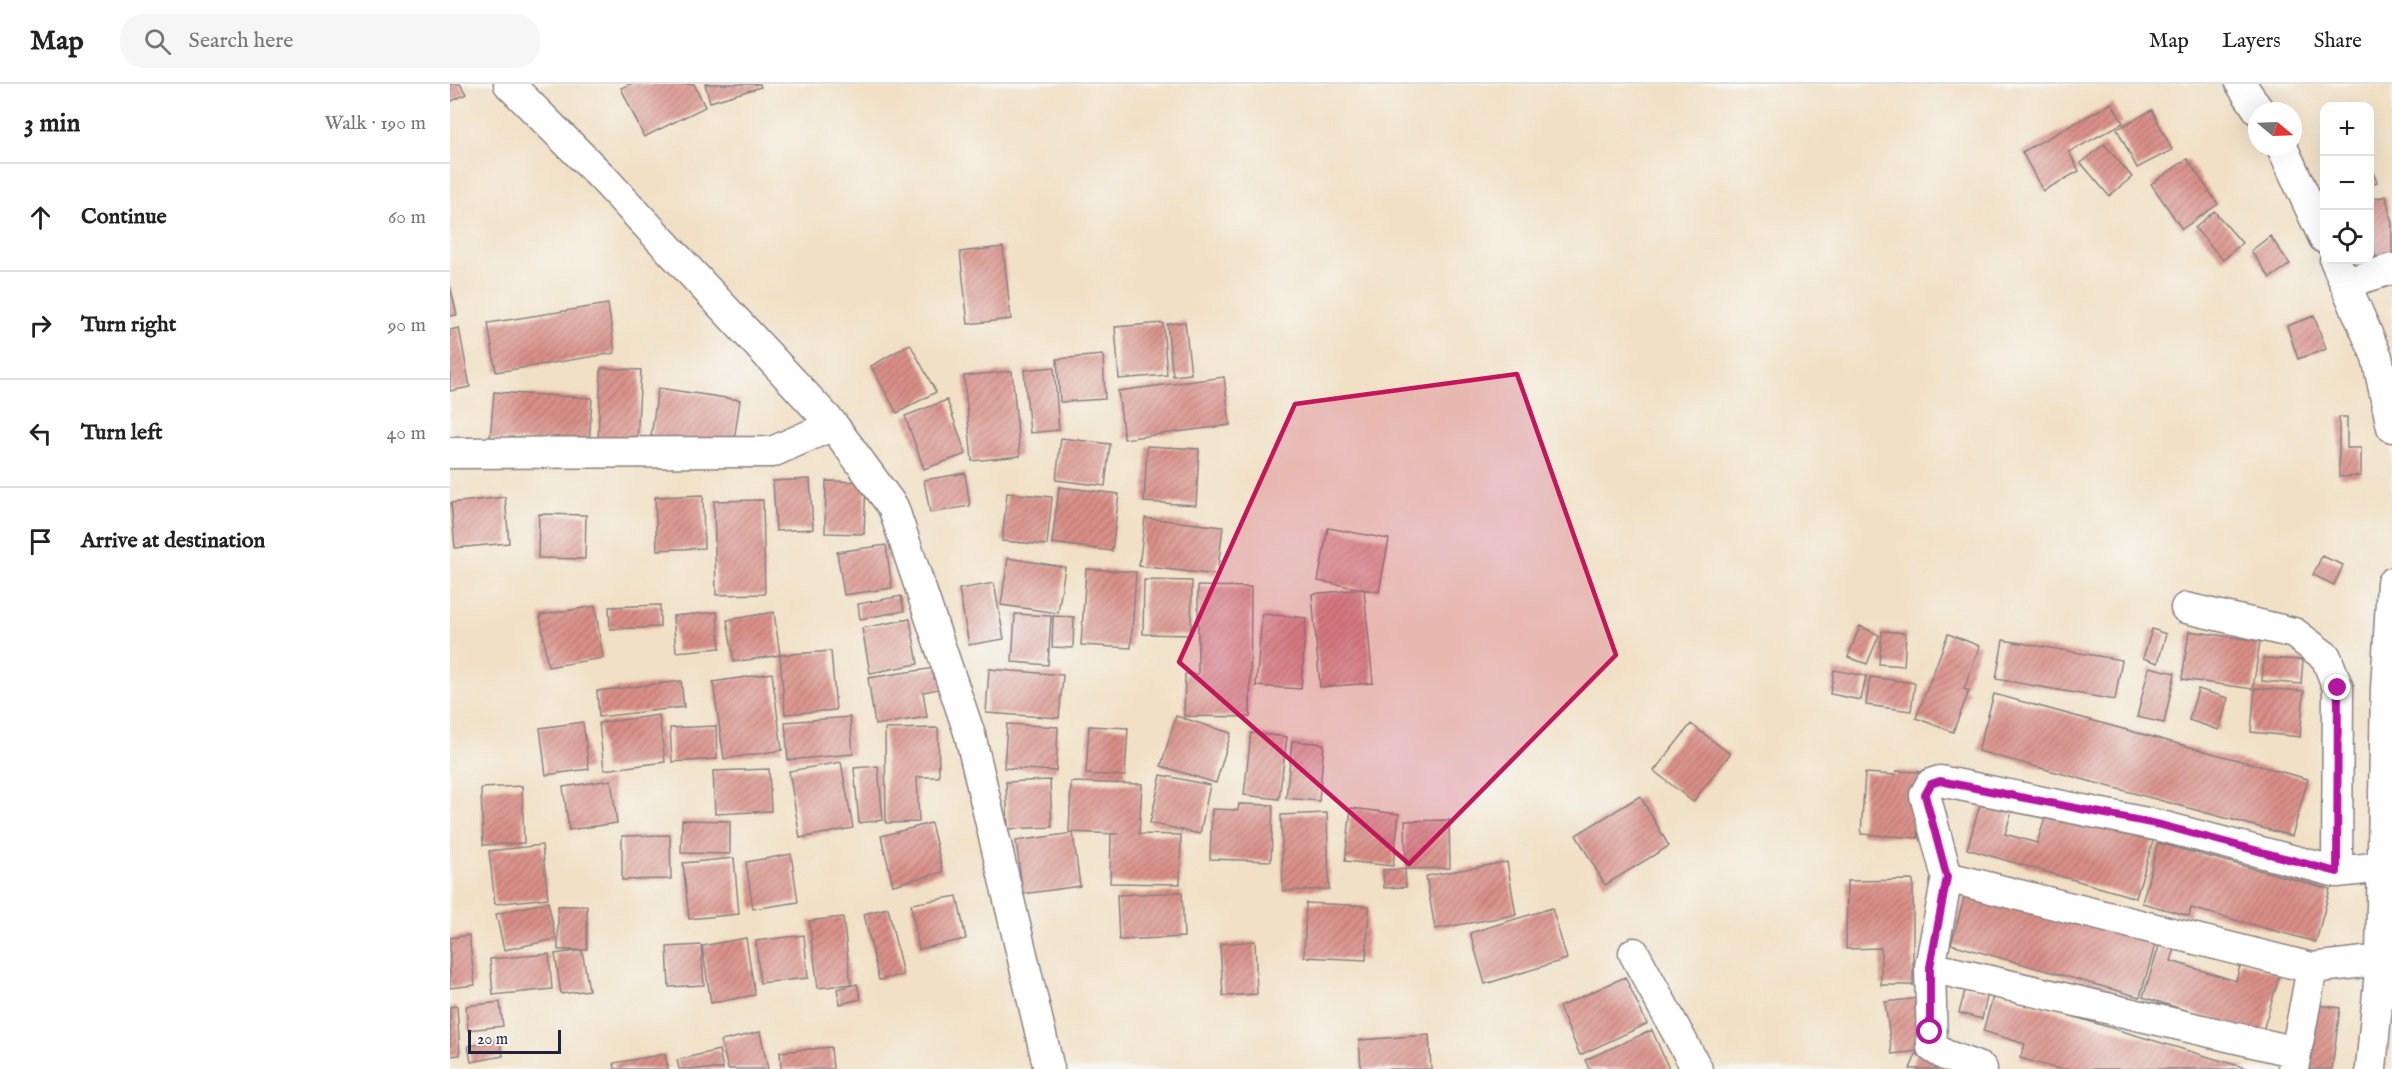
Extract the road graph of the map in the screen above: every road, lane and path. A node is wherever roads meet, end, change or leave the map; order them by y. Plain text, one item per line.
1 (510, 84) edge
2 (2241, 84) edge
3 (2253, 102) edge
4 (2286, 156) edge
5 (2320, 227) edge
6 (2392, 269) edge
7 (2340, 271) edge
8 (833, 425) junction
9 (2392, 427) edge
10 (450, 453) edge
11 (2392, 583) edge
12 (2186, 608) dead end
13 (2383, 867) junction
14 (2337, 872) junction
15 (1947, 877) junction
16 (1634, 953) dead end
17 (2381, 960) junction
18 (1930, 967) junction
19 (2312, 968) junction
20 (2294, 1061) edge
21 (1049, 1069) edge
22 (1697, 1069) edge
23 (1982, 1069) edge
24 (2371, 1069) edge

1 - 8 street
2 - 3 street
4 - 5 street
6 - 7 street
7 - 9 street
8 - 10 street
8 - 21 street
11 - 13 street
12 - 14 street
13 - 14 street
13 - 17 street
14 - 15 street
15 - 18 street
15 - 19 street
16 - 22 street
17 - 19 street
17 - 24 street
18 - 20 street
18 - 23 street
19 - 20 street

